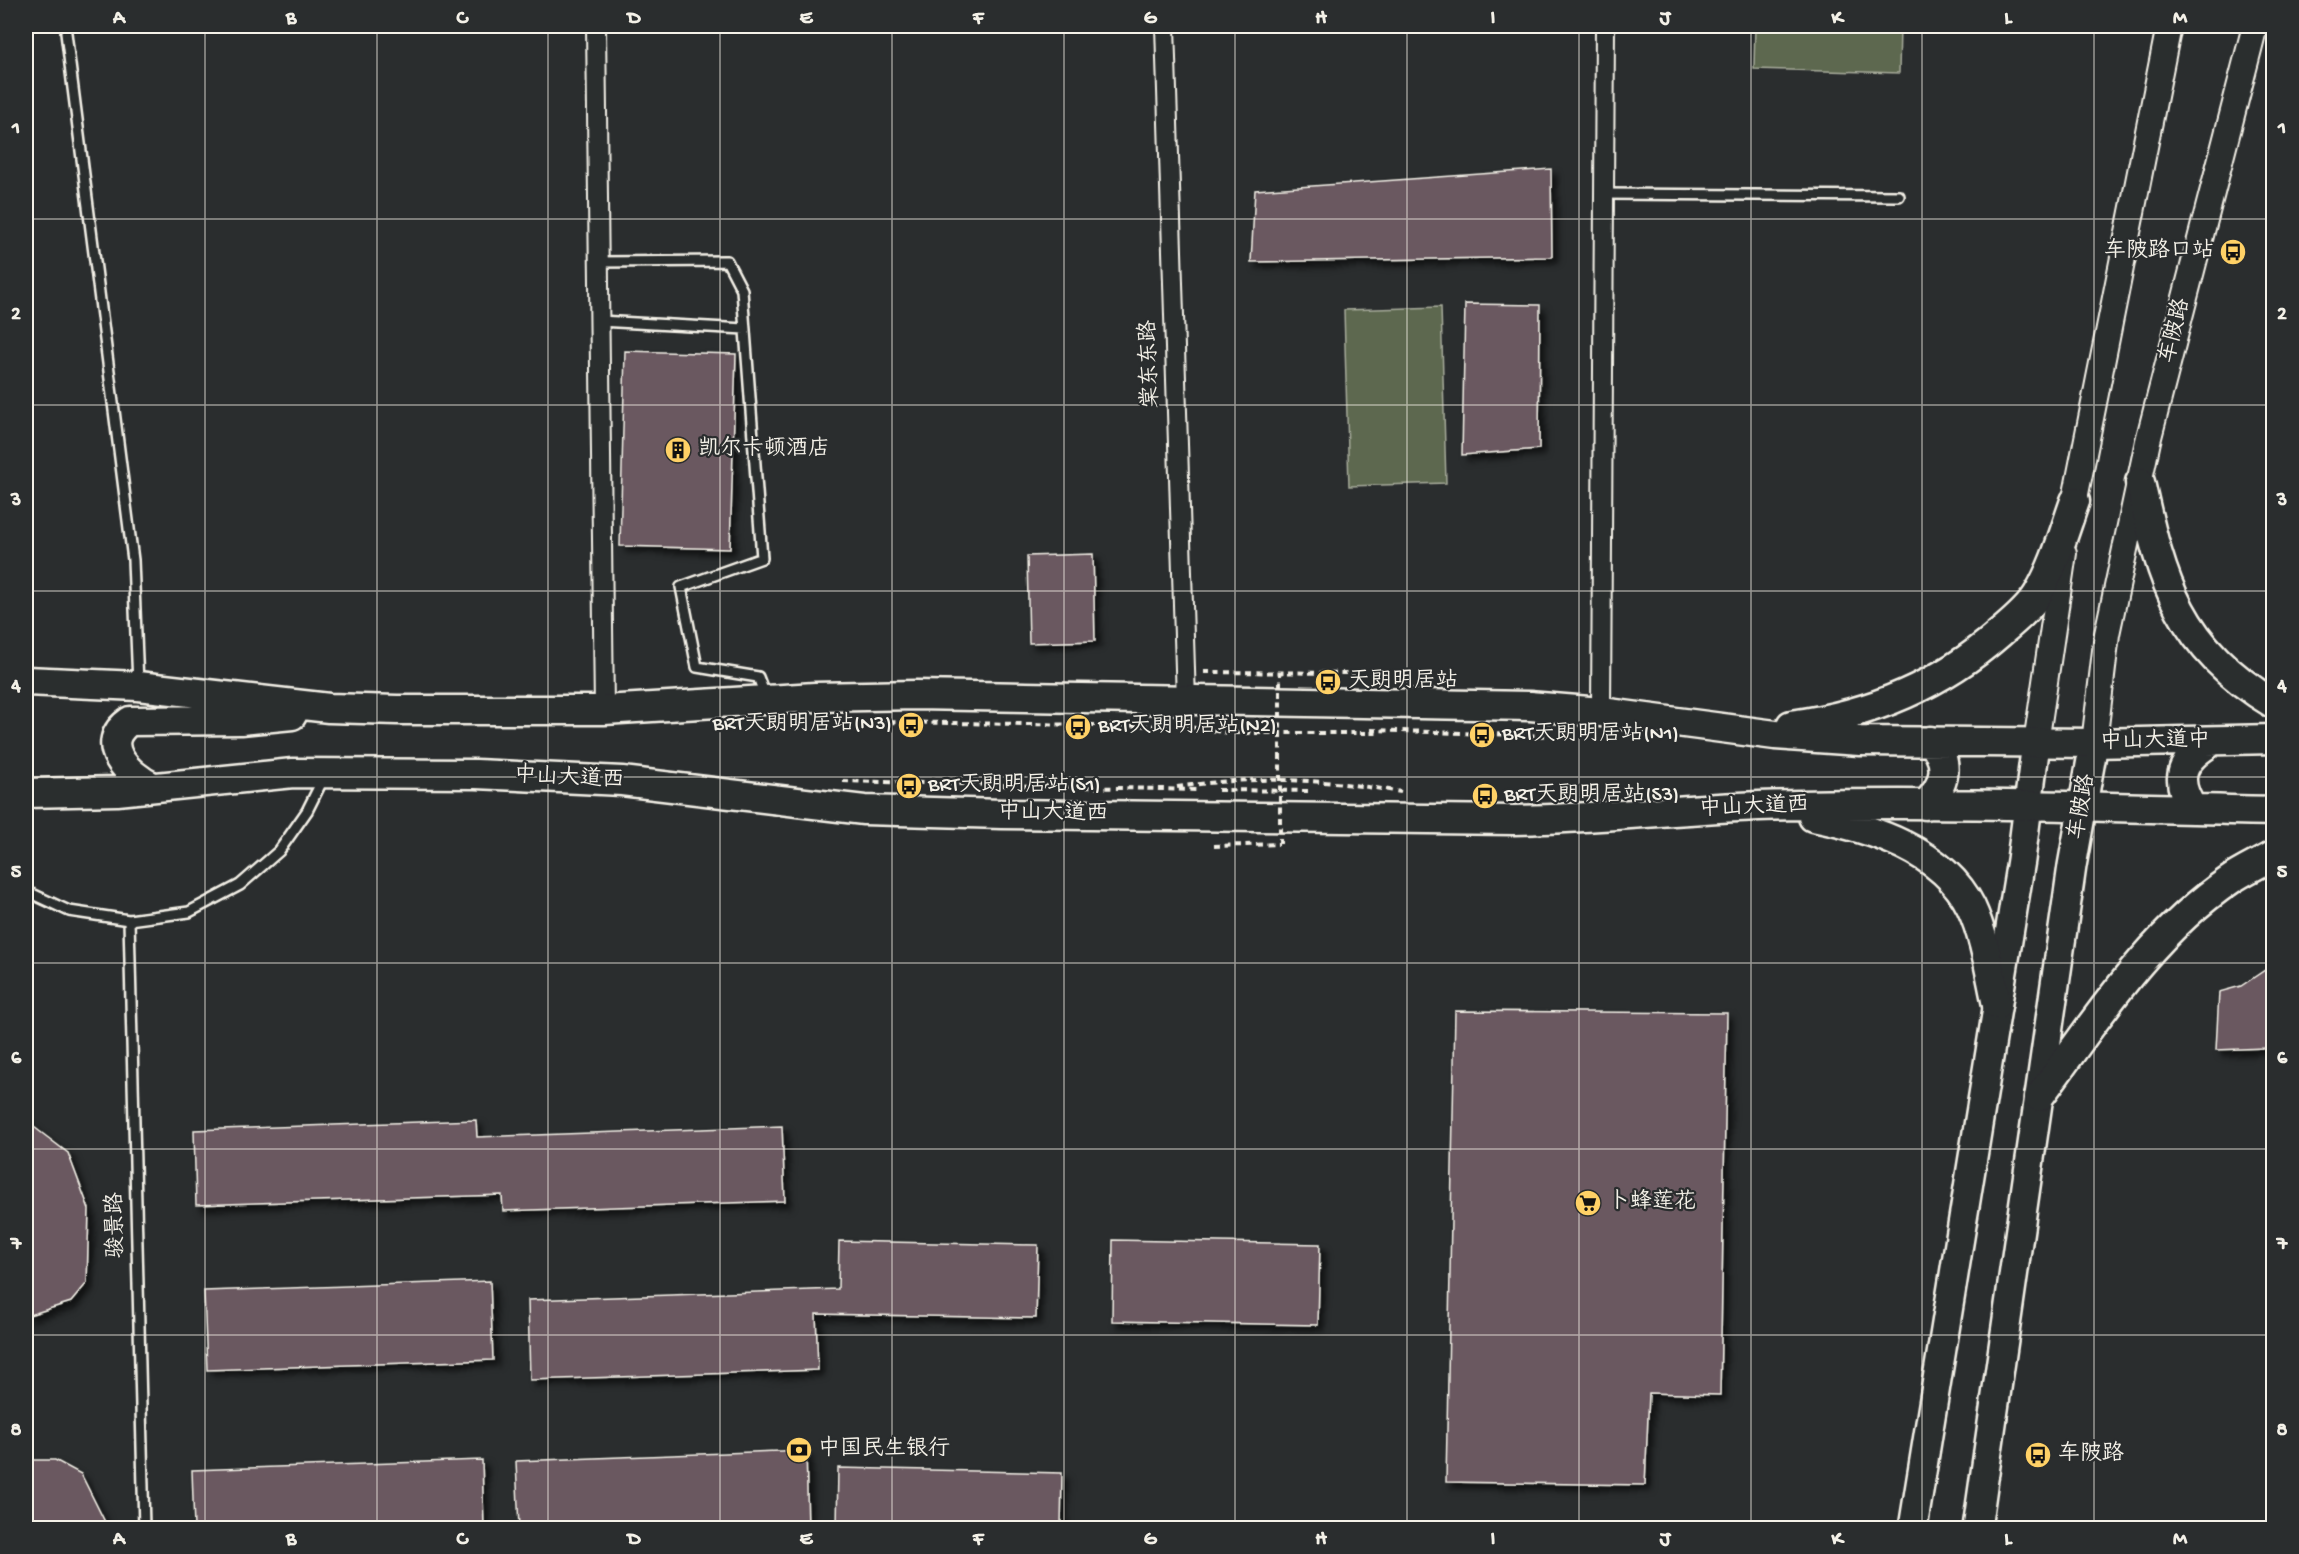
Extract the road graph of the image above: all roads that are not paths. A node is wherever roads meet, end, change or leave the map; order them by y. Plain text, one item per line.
1 (596, 26) edge
2 (1165, 26) edge
3 (1605, 26) edge
4 (2169, 26) edge
5 (2255, 26) edge
6 (66, 33) dead end
7 (1604, 194) junction
8 (1899, 196) dead end
9 (598, 262) junction
10 (599, 321) junction
11 (745, 329) junction
12 (2140, 482) junction
13 (2074, 501) junction
14 (26, 681) edge
15 (138, 686) junction
16 (766, 701) junction
17 (2274, 704) edge
18 (329, 708) junction
19 (604, 710) junction
20 (1601, 712) junction
21 (1184, 714) junction
22 (1730, 729) junction
23 (2274, 739) edge
24 (1930, 741) junction
25 (2212, 741) junction
26 (2036, 743) junction
27 (2094, 743) junction
28 (326, 772) junction
29 (153, 787) junction
30 (26, 793) edge
31 (1925, 805) junction
32 (2083, 805) junction
33 (1761, 806) junction
34 (2028, 806) junction
35 (2193, 809) junction
36 (2274, 811) edge
37 (2274, 855) edge
38 (26, 891) edge
39 (129, 920) junction
40 (1997, 1005) junction
41 (2039, 1097) junction
42 (144, 1528) edge
43 (1913, 1528) edge
44 (1977, 1528) edge

1 - 9 street
2 - 21 street, 棠东东路
3 - 7 street
4 - 13 main road
5 - 12 main road, 车陂路
6 - 15 lane
7 - 8 lane
7 - 20 street
9 - 10 street
9 - 11 lane
10 - 11 lane
10 - 19 street
11 - 16 lane
12 - 17 highway
12 - 27 main road, 车陂路
13 - 22 highway
13 - 26 main road
14 - 15 highway
15 - 18 highway
16 - 19 highway
16 - 21 highway
18 - 19 highway
18 - 29 highway
20 - 21 highway
20 - 22 highway
22 - 24 highway
23 - 25 highway, 中山大道中
24 - 26 highway
24 - 31 highway
25 - 27 highway, 中山大道中
25 - 35 highway
26 - 27 highway, 中山大道中
26 - 34 main road
27 - 32 main road, 车陂路
28 - 29 highway, 中山大道西
28 - 33 highway, 中山大道西
28 - 39 lane
29 - 30 highway, 中山大道西
31 - 33 highway, 中山大道西
31 - 34 highway, 中山大道西
32 - 34 highway, 中山大道西
32 - 35 highway
32 - 41 main road, 车陂路
33 - 40 highway
34 - 40 main road
35 - 36 highway
37 - 41 highway
38 - 39 lane
39 - 42 lane, 骏景路
40 - 43 main road
41 - 44 main road, 车陂路

